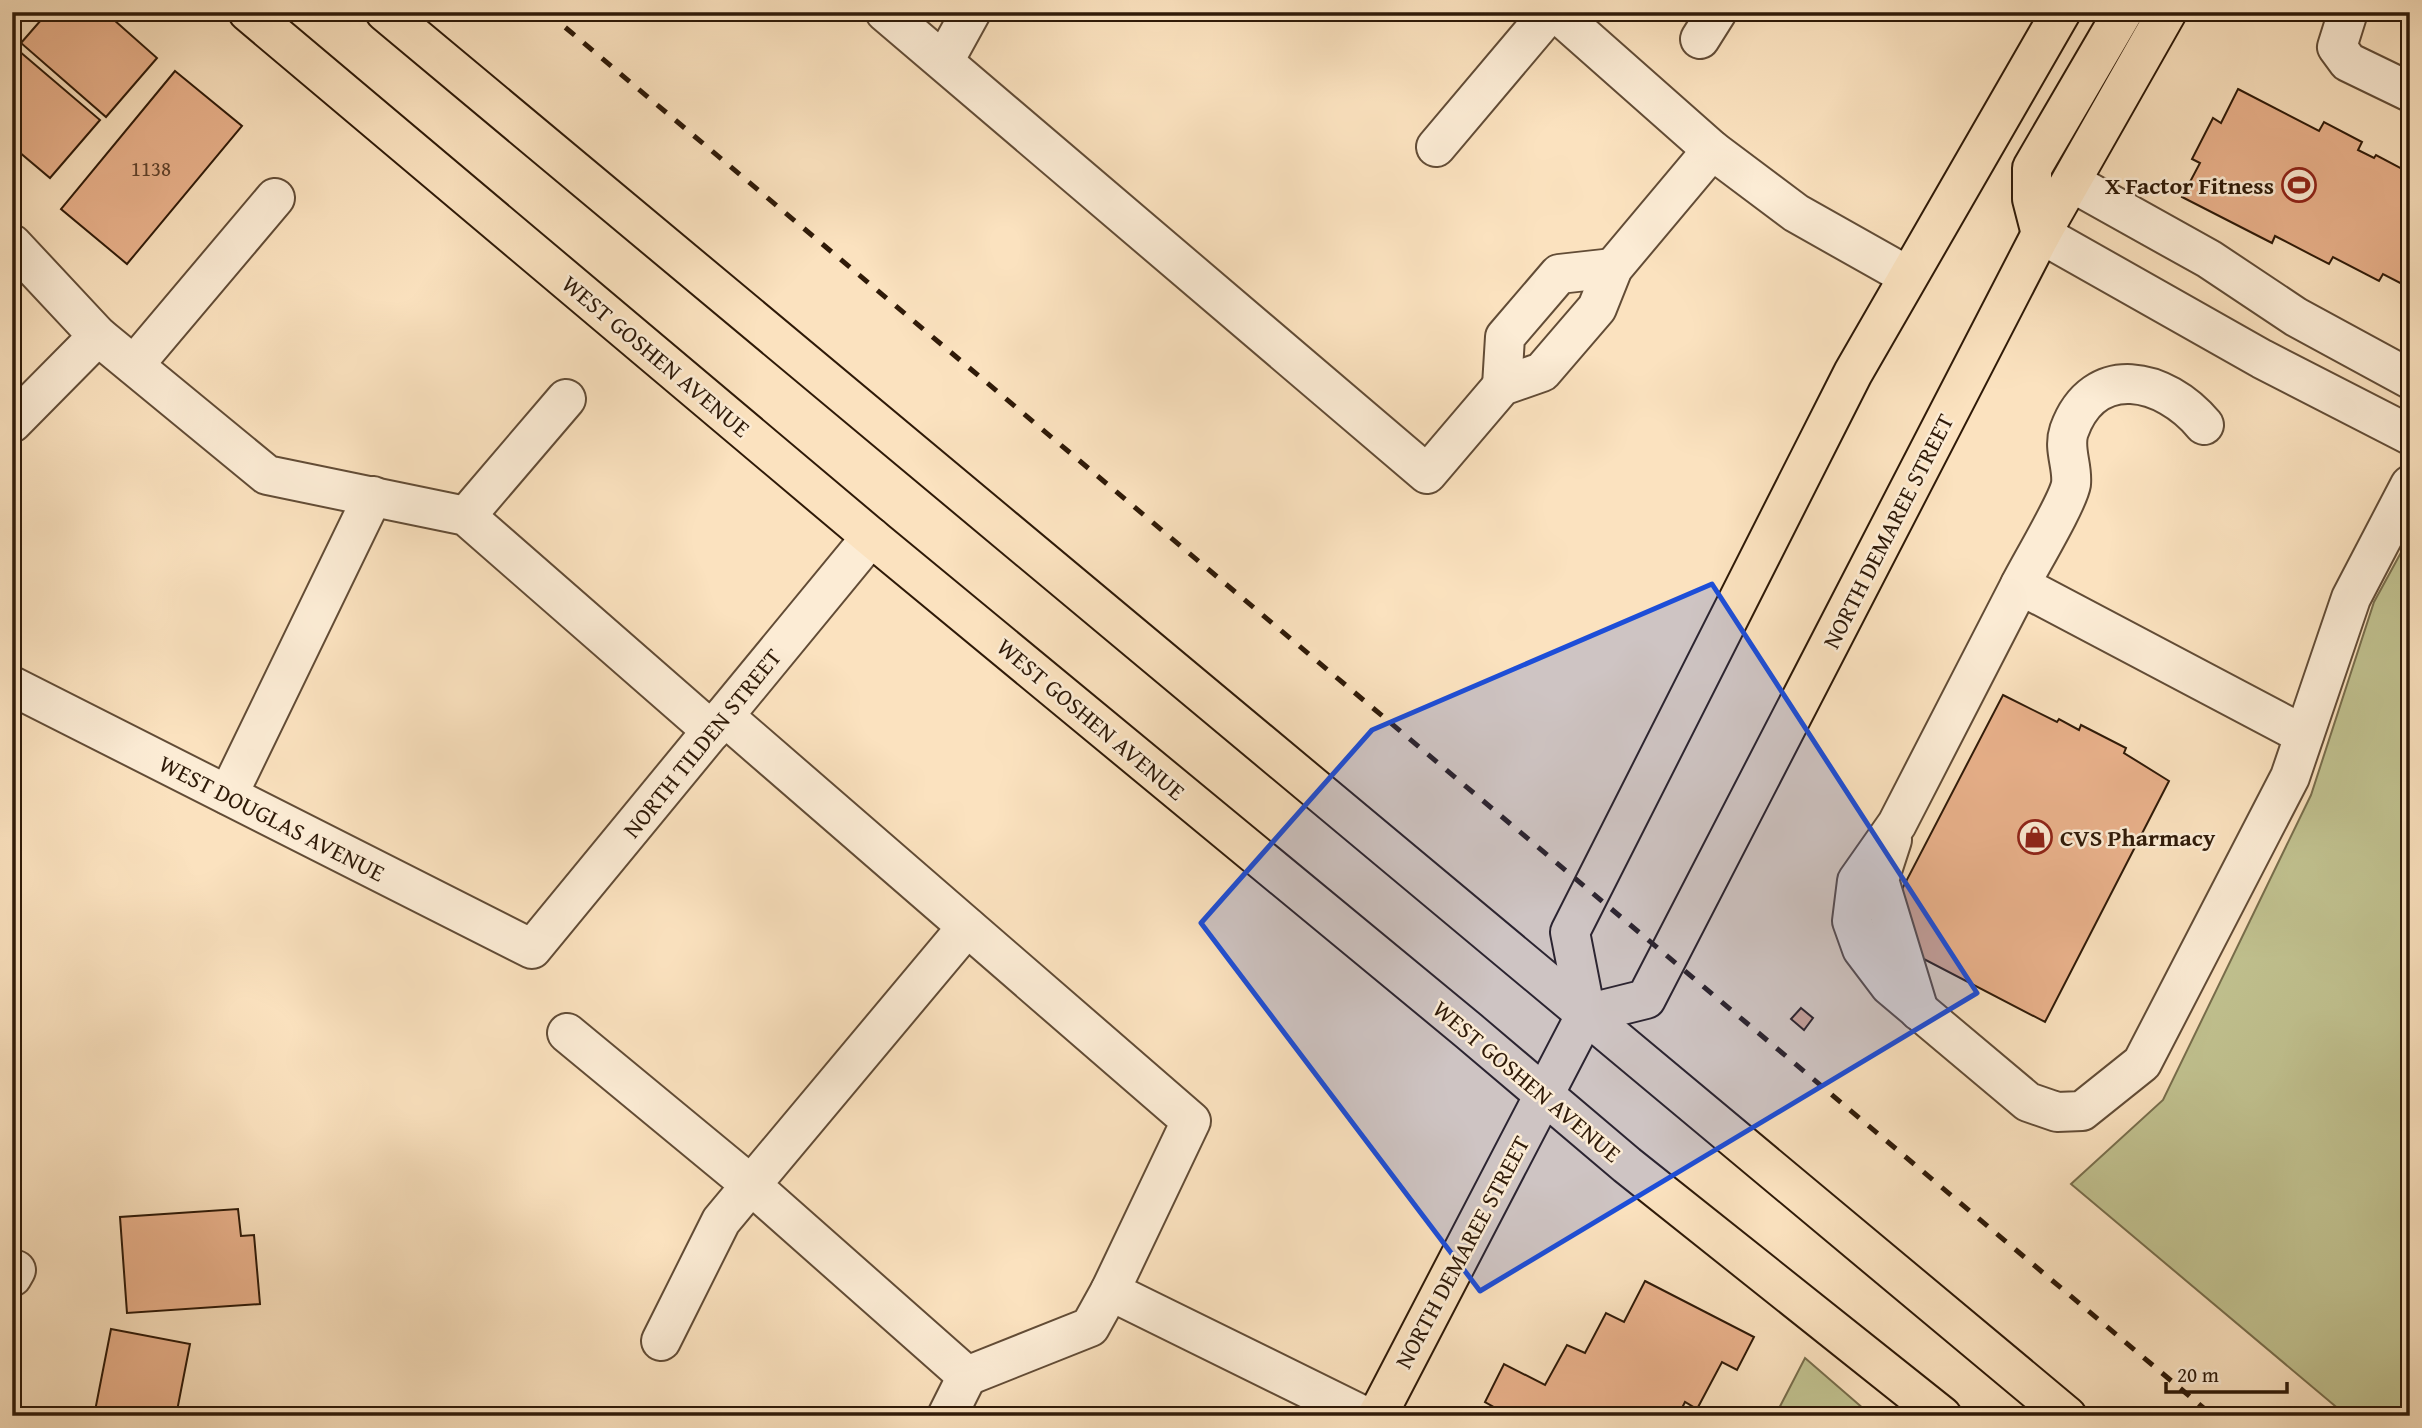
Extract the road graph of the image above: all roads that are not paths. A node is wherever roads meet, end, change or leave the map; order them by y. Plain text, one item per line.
1 (248, 12) edge
2 (385, 12) edge
3 (885, 12) edge
4 (971, 12) edge
5 (1550, 12) edge
6 (1556, 12) edge
7 (2061, 12) edge
8 (2123, 12) edge
9 (2166, 12) edge
10 (2348, 12) edge
11 (944, 61) junction
12 (2410, 92) edge
13 (1436, 147) dead end
14 (1712, 150) junction
15 (2071, 181) junction
16 (275, 198) dead end
17 (2041, 234) junction
18 (12, 244) edge
19 (1613, 268) junction
20 (1906, 275) junction
21 (99, 336) junction
22 (134, 365) junction
23 (2410, 379) edge
24 (1502, 386) junction
25 (566, 399) dead end
26 (12, 424) edge
27 (2204, 425) dead end
28 (2410, 435) edge
29 (2410, 485) edge
30 (373, 496) junction
31 (466, 516) junction
32 (871, 537) junction
33 (2020, 585) junction
34 (12, 686) edge
35 (718, 724) junction
36 (2305, 734) junction
37 (228, 795) junction
38 (967, 927) junction
39 (532, 949) joint
40 (1586, 1014) junction
41 (567, 1033) dead end
42 (1545, 1095) junction
43 (751, 1185) junction
44 (1110, 1291) junction
45 (661, 1341) dead end
46 (967, 1376) junction
47 (947, 1416) edge
48 (1364, 1416) edge
49 (1377, 1416) edge
50 (1942, 1416) edge
51 (2067, 1416) edge

1 - 32 main road, WEST GOSHEN AVENUE
2 - 40 main road
3 - 11 street
4 - 11 street
5 - 13 street
6 - 14 street
7 - 20 main road
8 - 17 main road
9 - 15 main road, NORTH DEMAREE STREET
10 - 12 street
11 - 24 street
14 - 19 street
14 - 20 street
15 - 17 main road, NORTH DEMAREE STREET
15 - 23 street
16 - 22 street
17 - 28 street
17 - 40 main road, NORTH DEMAREE STREET
18 - 21 street
19 - 24 street
19 - 24 street
20 - 40 main road
21 - 22 street
21 - 26 street
22 - 30 street
25 - 31 street
27 - 33 street
29 - 36 street
30 - 31 street
30 - 37 street
31 - 35 street
32 - 35 street, NORTH TILDEN STREET
32 - 42 main road, WEST GOSHEN AVENUE
33 - 36 street
33 - 36 street
34 - 37 street, WEST DOUGLAS AVENUE
35 - 38 street
35 - 39 street, NORTH TILDEN STREET
37 - 39 street, WEST DOUGLAS AVENUE
38 - 43 street
38 - 44 street
40 - 42 main road, NORTH DEMAREE STREET
40 - 51 main road
41 - 43 street
42 - 49 main road, NORTH DEMAREE STREET
42 - 50 main road, WEST GOSHEN AVENUE
43 - 45 street
43 - 46 street
44 - 46 street
44 - 48 street
46 - 47 street

